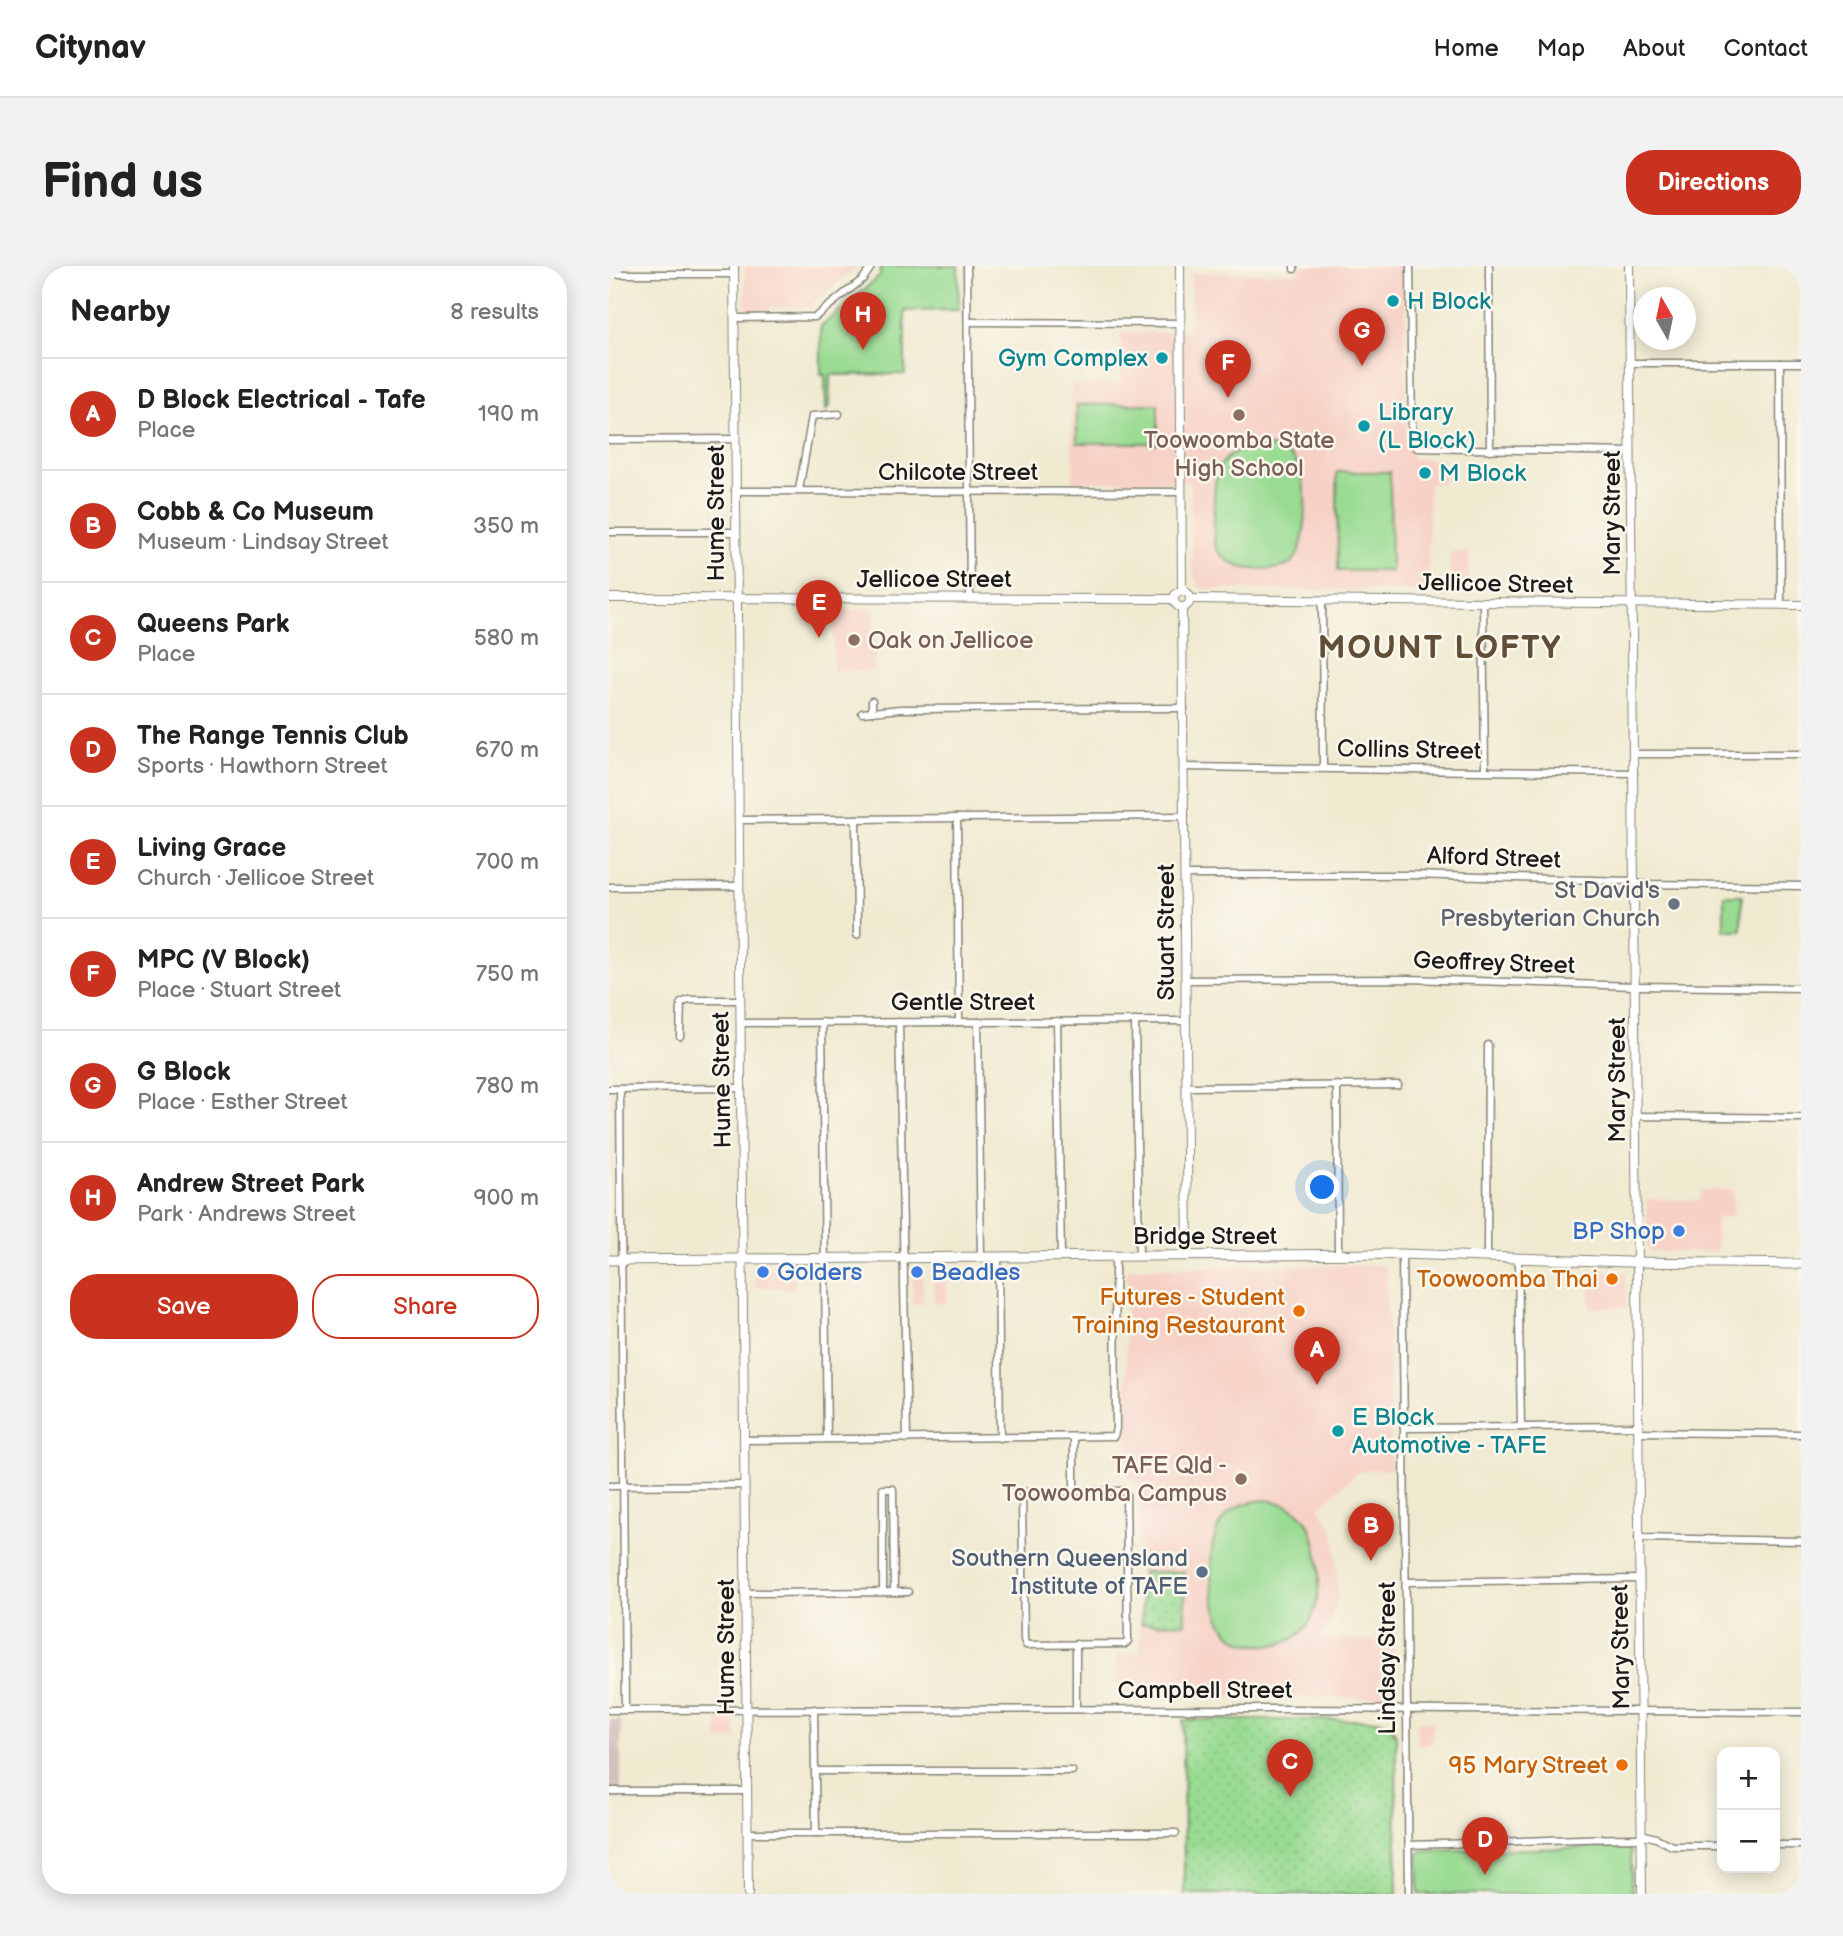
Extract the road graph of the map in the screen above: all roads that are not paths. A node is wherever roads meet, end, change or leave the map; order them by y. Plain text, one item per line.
1 (872, 266) edge
2 (967, 266) edge
3 (1180, 266) edge
4 (1411, 266) edge
5 (1489, 266) edge
6 (1629, 266) edge
7 (734, 270) edge
8 (609, 274) edge
9 (735, 318) junction
10 (968, 322) junction
11 (1179, 323) junction
12 (1630, 363) junction
13 (1780, 363) junction
14 (1801, 363) edge
15 (839, 414) dead end
16 (735, 439) junction
17 (609, 440) edge
18 (1490, 450) junction
19 (1630, 452) junction
20 (799, 490) junction
21 (735, 491) junction
22 (969, 491) junction
23 (1181, 492) junction
24 (609, 532) edge
25 (735, 532) junction
26 (1182, 591) junction
27 (609, 598) edge
28 (736, 598) junction
29 (970, 598) junction
30 (1174, 599) junction
31 (1190, 599) junction
32 (1322, 601) junction
33 (1483, 603) junction
34 (1781, 604) junction
35 (1632, 605) junction
36 (1801, 605) edge
37 (1182, 607) junction
38 (872, 701) dead end
39 (1184, 708) junction
40 (872, 712) junction
41 (862, 713) dead end
42 (1634, 754) junction
43 (1801, 754) edge
44 (1184, 767) junction
45 (1323, 768) junction
46 (1485, 770) junction
47 (1634, 773) junction
48 (1185, 816) junction
49 (957, 817) junction
50 (856, 819) junction
51 (739, 820) junction
52 (1185, 875) junction
53 (1635, 882) junction
54 (739, 886) junction
55 (1801, 886) edge
56 (609, 887) edge
57 (857, 935) dead end
58 (1186, 980) junction
59 (1636, 986) junction
60 (1801, 988) edge
61 (740, 1000) junction
62 (1057, 1021) junction
63 (1135, 1021) junction
64 (1186, 1021) junction
65 (822, 1022) junction
66 (899, 1022) junction
67 (958, 1022) junction
68 (978, 1022) junction
69 (741, 1023) junction
70 (680, 1036) dead end
71 (1488, 1045) dead end
72 (1337, 1085) junction
73 (1398, 1085) dead end
74 (1187, 1087) junction
75 (741, 1088) junction
76 (609, 1089) edge
77 (620, 1089) junction
78 (1637, 1116) junction
79 (1801, 1118) edge
80 (1338, 1254) junction
81 (1402, 1254) junction
82 (1115, 1256) junction
83 (1139, 1256) junction
84 (1188, 1256) junction
85 (1487, 1256) junction
86 (981, 1257) junction
87 (998, 1257) junction
88 (1061, 1257) junction
89 (825, 1258) junction
90 (904, 1258) junction
91 (1518, 1258) junction
92 (743, 1259) junction
93 (609, 1260) edge
94 (622, 1260) junction
95 (1637, 1262) junction
96 (1801, 1264) edge
97 (1521, 1427) junction
98 (1403, 1428) junction
99 (1638, 1429) junction
100 (1801, 1434) edge
101 (1073, 1437) junction
102 (1000, 1438) junction
103 (827, 1439) junction
104 (907, 1439) junction
105 (744, 1440) junction
106 (744, 1485) junction
107 (609, 1486) edge
108 (623, 1486) junction
109 (1074, 1491) junction
110 (1639, 1538) junction
111 (1801, 1541) edge
112 (1639, 1579) junction
113 (1406, 1582) junction
114 (883, 1592) junction
115 (894, 1592) junction
116 (908, 1592) dead end
117 (744, 1593) junction
118 (1076, 1644) junction
119 (745, 1709) junction
120 (814, 1709) junction
121 (1076, 1709) junction
122 (1640, 1709) junction
123 (609, 1710) edge
124 (625, 1710) junction
125 (1406, 1710) junction
126 (1801, 1712) edge
127 (815, 1771) junction
128 (1072, 1771) dead end
129 (609, 1791) edge
130 (746, 1791) junction
131 (747, 1833) junction
132 (816, 1833) junction
133 (1176, 1833) dead end
134 (1641, 1836) junction
135 (1780, 1845) edge
136 (1801, 1845) edge
137 (1409, 1846) junction
138 (1717, 1846) edge
139 (748, 1894) edge
140 (1409, 1894) edge
141 (1642, 1894) edge

1 - 9 street
2 - 10 street
3 - 11 street
4 - 18 street
5 - 18 street
6 - 12 street, Mary Street
7 - 8 street
7 - 9 street, Hume Street
9 - 16 street, Hume Street
10 - 11 street
10 - 22 street
11 - 23 street
12 - 13 street
12 - 19 street, Mary Street
13 - 14 street
13 - 34 street
15 - 20 street
16 - 17 street
16 - 21 street, Hume Street
18 - 19 street
19 - 35 street, Mary Street
20 - 21 street, Chilcote Street
20 - 22 street, Chilcote Street
21 - 25 street, Hume Street
22 - 23 street, Chilcote Street
22 - 29 street
23 - 26 street
24 - 25 street
25 - 28 street, Hume Street
26 - 30 street
26 - 31 street
27 - 28 street, Jellicoe Street
28 - 29 street, Jellicoe Street
28 - 51 street, Hume Street
29 - 30 street, Jellicoe Street
30 - 37 street
31 - 32 street, Jellicoe Street
31 - 37 street
32 - 33 street, Jellicoe Street
32 - 45 street
33 - 35 street, Jellicoe Street
33 - 46 street
34 - 35 street, Jellicoe Street
34 - 36 street, Jellicoe Street
35 - 42 street, Mary Street
37 - 39 street, Stuart Street
38 - 40 street
39 - 40 street
39 - 44 street, Stuart Street
40 - 41 street
42 - 43 street
42 - 47 street, Mary Street
44 - 45 street, Collins Street
44 - 48 street, Stuart Street
45 - 46 street, Collins Street
46 - 47 street, Collins Street
47 - 53 street, Mary Street
48 - 49 street
48 - 52 street, Stuart Street
49 - 50 street
49 - 67 street
50 - 51 street
50 - 57 street
51 - 54 street, Hume Street
52 - 53 street, Alford Street
52 - 58 street, Stuart Street
53 - 55 street, Alford Street
53 - 59 street, Mary Street
54 - 56 street
54 - 61 street, Hume Street
58 - 59 street, Geoffrey Street
58 - 64 street, Stuart Street
59 - 60 street, Geoffrey Street
59 - 78 street, Mary Street
61 - 69 street, Hume Street
61 - 70 street
62 - 63 street, Gentle Street
62 - 68 street, Gentle Street
62 - 88 street
63 - 64 street, Gentle Street
63 - 83 street
64 - 74 street, Stuart Street
65 - 66 street, Gentle Street
65 - 69 street, Gentle Street
65 - 89 street
66 - 67 street, Gentle Street
66 - 90 street
67 - 68 street, Gentle Street
68 - 86 street
69 - 75 street, Hume Street
71 - 85 street
72 - 73 street
72 - 74 street
72 - 80 street
74 - 84 street, Stuart Street
75 - 77 street
75 - 92 street, Hume Street
76 - 77 street
77 - 94 street
78 - 79 street
78 - 95 street, Mary Street
80 - 81 main road, Bridge Street
80 - 84 main road, Bridge Street
81 - 85 main road, Bridge Street
81 - 98 street, Lindsay Street
82 - 83 main road, Bridge Street
82 - 88 main road, Bridge Street
82 - 101 street
83 - 84 main road, Bridge Street
85 - 91 main road, Bridge Street
86 - 87 main road, Bridge Street
86 - 90 main road, Bridge Street
87 - 88 main road, Bridge Street
87 - 102 street
89 - 90 main road, Bridge Street
89 - 92 main road, Bridge Street
89 - 103 street
90 - 104 street
91 - 95 main road, Bridge Street
91 - 97 street
92 - 94 main road, Bridge Street
92 - 105 street, Hume Street
93 - 94 main road, Bridge Street
94 - 108 street
95 - 96 main road, Bridge Street
95 - 99 street, Mary Street
97 - 98 street
97 - 99 street
98 - 113 street, Lindsay Street
99 - 100 street
99 - 110 street, Mary Street
101 - 102 street
101 - 109 street
102 - 104 street
103 - 104 street
103 - 105 street
105 - 106 street, Hume Street
106 - 108 street
106 - 117 street, Hume Street
107 - 108 street
108 - 124 street
109 - 118 street
109 - 118 street
110 - 111 street
110 - 112 street, Mary Street
112 - 113 street
112 - 122 street, Mary Street
113 - 125 street, Lindsay Street
114 - 115 street
114 - 115 street
114 - 117 street
115 - 116 street
117 - 119 street, Hume Street
118 - 121 street
119 - 120 street, Campbell Street
119 - 124 street, Campbell Street
119 - 130 street, Hume Street
120 - 121 street, Campbell Street
120 - 127 street
121 - 125 street, Campbell Street
122 - 125 street, Campbell Street
122 - 126 street, Campbell Street
122 - 134 street, Mary Street
123 - 124 street, Campbell Street
125 - 137 street, Lindsay Street
127 - 128 street
127 - 132 street
129 - 130 street
130 - 131 street, Hume Street
131 - 132 street
131 - 139 street, Hume Street
132 - 133 street
134 - 137 street
134 - 138 street
134 - 141 street, Mary Street
135 - 136 street
137 - 140 street, Lindsay Street

